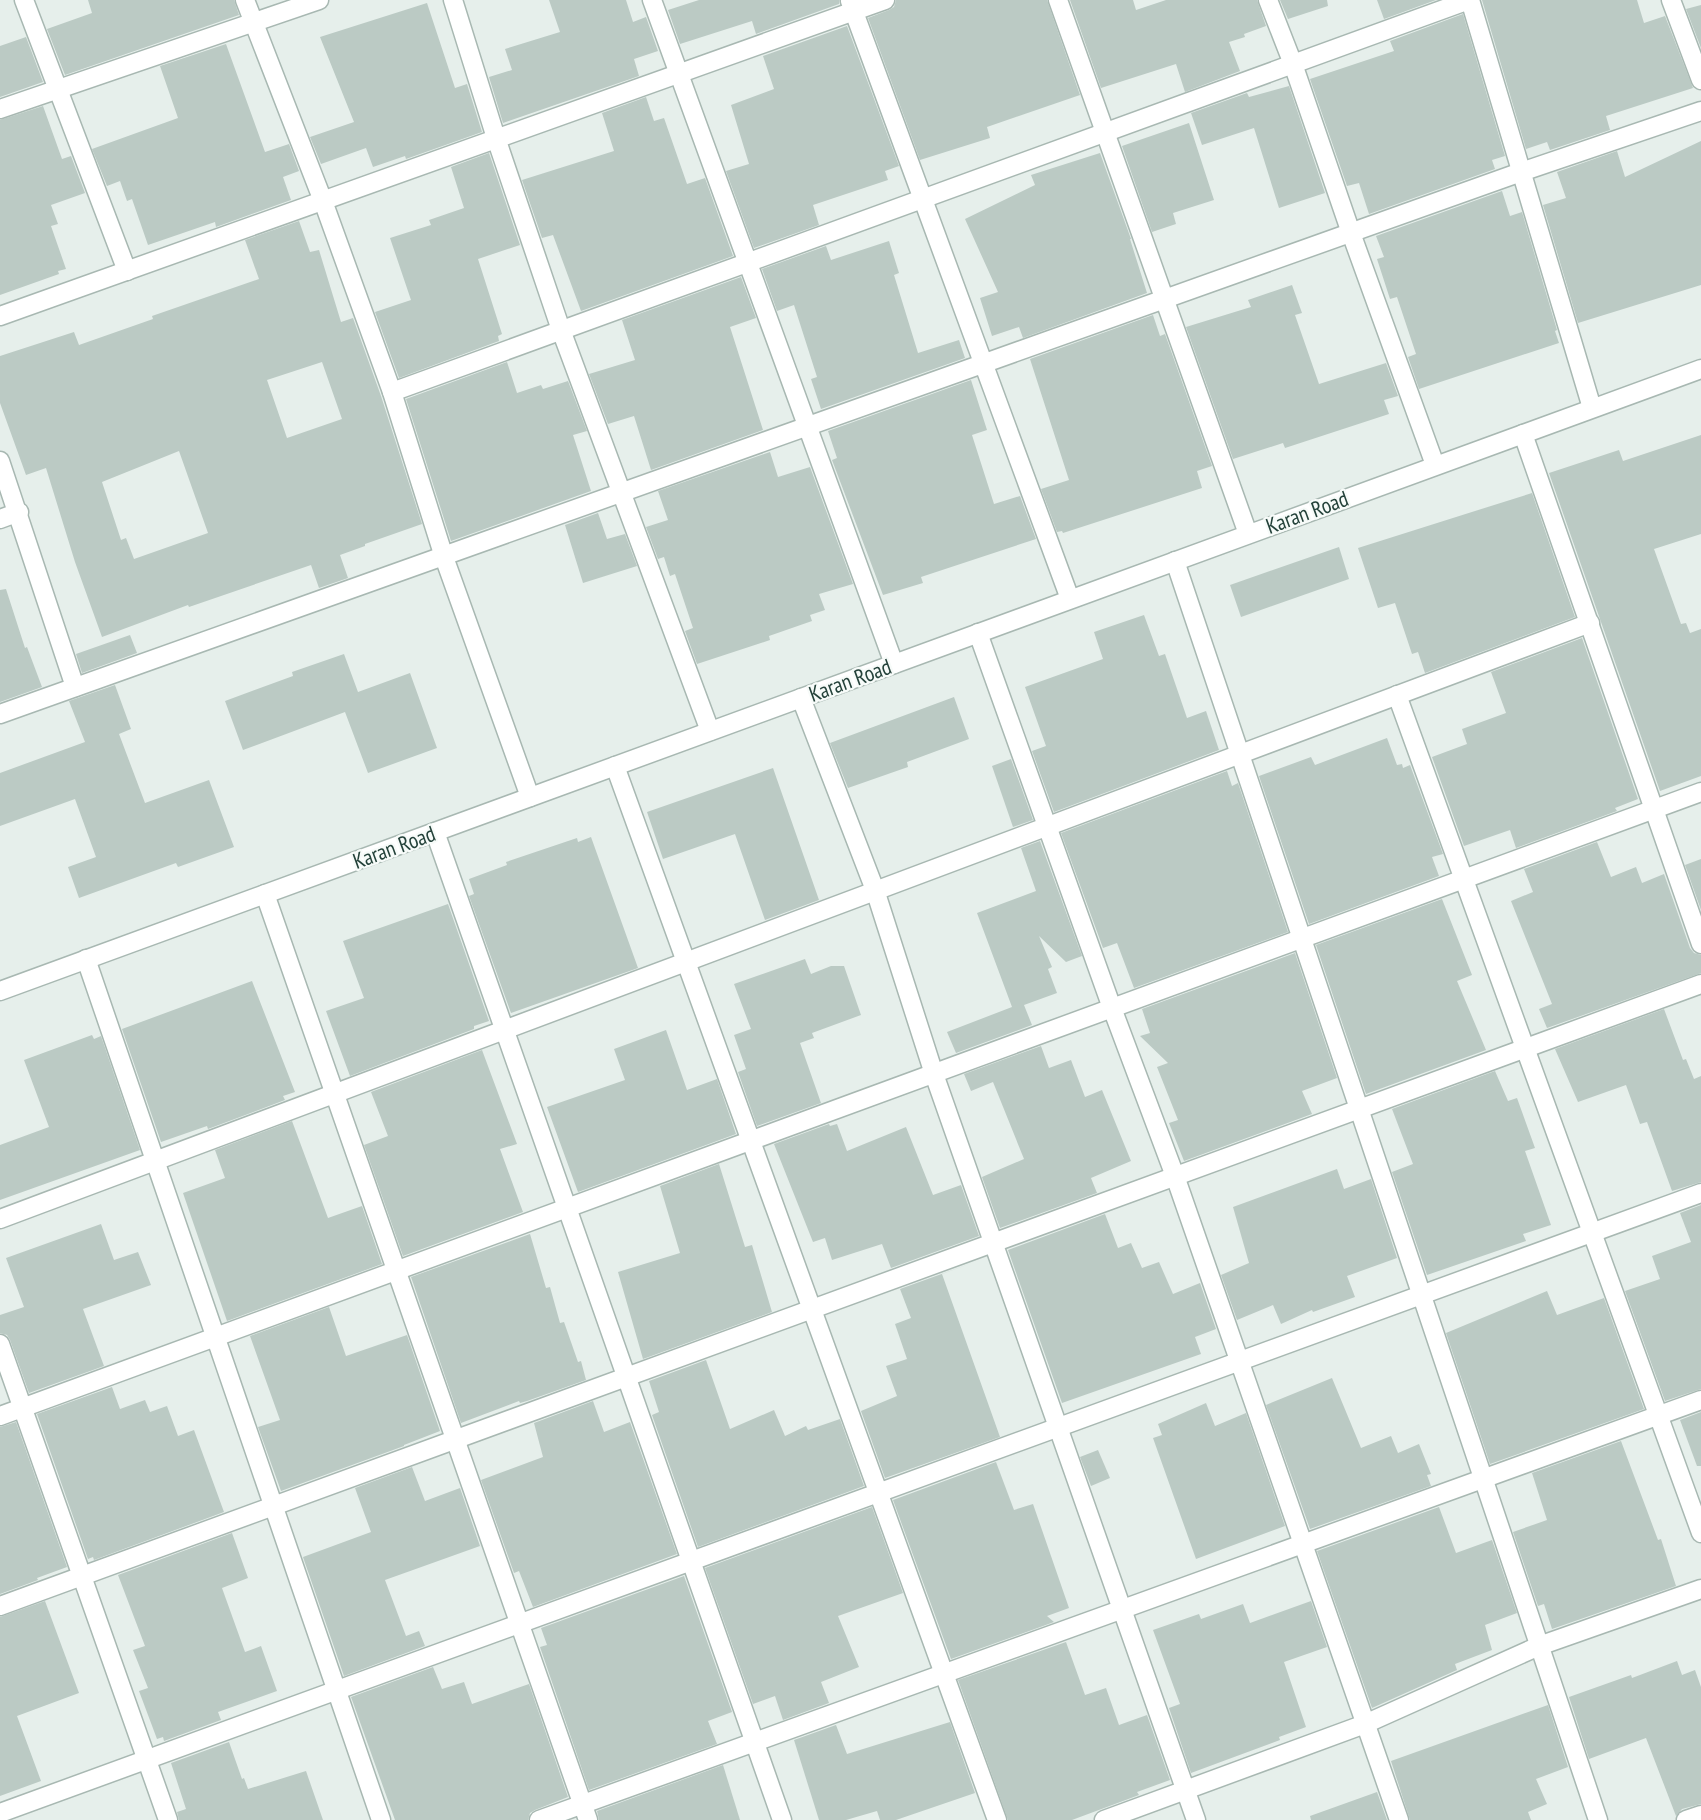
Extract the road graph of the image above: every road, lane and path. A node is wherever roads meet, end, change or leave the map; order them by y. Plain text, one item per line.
1 (24, 0) edge
2 (245, 0) edge
3 (319, 0) edge
4 (453, 0) edge
5 (652, 0) edge
6 (885, 0) edge
7 (1058, 0) edge
8 (1268, 0) edge
9 (1469, 0) edge
10 (1671, 0) edge
11 (852, 5) edge
12 (253, 23) junction
13 (1293, 64) junction
14 (678, 74) junction
15 (1701, 80) edge
16 (58, 89) junction
17 (0, 109) edge
18 (1701, 111) edge
19 (1105, 133) junction
20 (496, 138) junction
21 (1521, 172) junction
22 (922, 199) junction
23 (323, 201) junction
24 (1351, 233) junction
25 (747, 262) junction
26 (127, 270) junction
27 (1165, 299) junction
28 (0, 316) edge
29 (561, 330) junction
30 (984, 364) junction
31 (1701, 369) edge
32 (392, 392) junction
33 (1592, 408) junction
34 (807, 427) junction
35 (1523, 434) junction
36 (0, 461) edge
37 (1435, 465) junction
38 (621, 493) junction
39 (19, 513) junction
40 (0, 519) edge
41 (1248, 534) junction
42 (444, 557) junction
43 (1175, 561) junction
44 (1070, 599) junction
45 (1590, 623) junction
46 (978, 633) junction
47 (894, 664) junction
48 (75, 687) junction
49 (1397, 695) junction
50 (801, 698) junction
51 (0, 714) edge
52 (710, 731) junction
53 (1240, 754) junction
54 (615, 766) junction
55 (1701, 792) edge
56 (530, 797) junction
57 (1654, 809) junction
58 (1047, 826) junction
59 (435, 832) junction
60 (1463, 879) junction
61 (875, 891) junction
62 (265, 894) junction
63 (1301, 939) junction
64 (1701, 944) edge
65 (86, 959) junction
66 (686, 961) junction
67 (1701, 984) edge
68 (0, 991) edge
69 (1112, 1008) junction
70 (504, 1030) junction
71 (1525, 1048) junction
72 (934, 1074) junction
73 (334, 1093) junction
74 (1360, 1109) junction
75 (751, 1141) junction
76 (155, 1161) junction
77 (1175, 1176) junction
78 (1701, 1193) edge
79 (567, 1208) junction
80 (0, 1219) edge
81 (1592, 1233) junction
82 (994, 1243) junction
83 (396, 1271) junction
84 (1421, 1295) junction
85 (811, 1309) junction
86 (215, 1337) junction
87 (0, 1344) edge
88 (1238, 1362) junction
89 (627, 1377) junction
90 (1701, 1400) edge
91 (22, 1408) junction
92 (1658, 1415) junction
93 (0, 1416) edge
94 (1059, 1427) junction
95 (455, 1440) junction
96 (1483, 1479) junction
97 (878, 1493) junction
98 (273, 1506) junction
99 (1701, 1533) edge
100 (1303, 1544) junction
101 (692, 1561) junction
102 (82, 1576) junction
103 (1701, 1589) edge
104 (0, 1606) edge
105 (1122, 1609) junction
106 (519, 1624) junction
107 (1539, 1647) junction
108 (943, 1674) junction
109 (336, 1691) junction
110 (1365, 1724) junction
111 (756, 1742) junction
112 (147, 1760) junction
113 (1187, 1791) junction
114 (585, 1812) edge
115 (0, 1813) edge
116 (1701, 1815) edge
117 (168, 1820) edge
118 (381, 1820) edge
119 (539, 1820) edge
120 (782, 1820) edge
121 (997, 1820) edge
122 (1104, 1820) edge
123 (1196, 1820) edge
124 (1399, 1820) edge
125 (1598, 1820) edge
126 (1686, 1820) edge

1 - 16 street
2 - 12 street
3 - 12 street
4 - 20 street
5 - 14 street
6 - 11 street
7 - 19 street
8 - 13 street
9 - 13 street
9 - 21 street
10 - 15 street
11 - 14 street
11 - 22 street
12 - 16 street
12 - 23 street
13 - 19 street
13 - 24 street
14 - 20 street
14 - 25 street
16 - 17 street
16 - 26 street
18 - 21 street
19 - 22 street
19 - 27 street
20 - 23 street
20 - 29 street
21 - 24 street
21 - 33 street
22 - 25 street
22 - 30 street
23 - 26 street
23 - 32 street
24 - 27 street
24 - 37 street
25 - 29 street
25 - 34 street
26 - 28 street
27 - 30 street
27 - 41 street
29 - 32 street
29 - 38 street
30 - 34 street
30 - 44 street
31 - 33 street, Karan Road
32 - 42 street
33 - 35 street, Karan Road
34 - 38 street
34 - 47 street
35 - 37 street, Karan Road
35 - 45 street
36 - 39 street
37 - 41 street, Karan Road
38 - 42 street
38 - 52 street
39 - 40 street
39 - 48 street
41 - 43 street, Karan Road
42 - 48 street
42 - 56 street
43 - 44 street, Karan Road
43 - 53 street
44 - 46 street, Karan Road
45 - 49 street
45 - 57 street
46 - 47 street, Karan Road
46 - 58 street
47 - 50 street, Karan Road
48 - 51 street
49 - 53 street
49 - 60 street
50 - 52 street, Karan Road
50 - 61 street
52 - 54 street, Karan Road
53 - 58 street
53 - 63 street
54 - 56 street, Karan Road
54 - 66 street
55 - 57 street
56 - 59 street, Karan Road
57 - 60 street
57 - 64 street
58 - 61 street
58 - 69 street
59 - 62 street, Karan Road
59 - 70 street
60 - 63 street
60 - 71 street
61 - 66 street
61 - 72 street
62 - 65 street, Karan Road
62 - 73 street
63 - 69 street
63 - 74 street
65 - 68 street, Karan Road
65 - 76 street
66 - 70 street
66 - 75 street
67 - 71 street
69 - 72 street
69 - 77 street
70 - 73 street
70 - 79 street
71 - 74 street
71 - 81 street
72 - 75 street
72 - 82 street
73 - 76 street
73 - 83 street
74 - 77 street
74 - 84 street
75 - 79 street
75 - 85 street
76 - 80 street
76 - 86 street
77 - 82 street
77 - 88 street
78 - 81 street
79 - 83 street
79 - 89 street
81 - 84 street
81 - 92 street
82 - 85 street
82 - 94 street
83 - 86 street
83 - 95 street
84 - 88 street
84 - 96 street
85 - 89 street
85 - 97 street
86 - 91 street
86 - 98 street
87 - 91 street
88 - 94 street
88 - 100 street
89 - 95 street
89 - 101 street
90 - 92 street
91 - 93 street
91 - 102 street
92 - 96 street
92 - 99 street
94 - 97 street
94 - 105 street
95 - 98 street
95 - 106 street
96 - 100 street
96 - 107 street
97 - 101 street
97 - 108 street
98 - 102 street
98 - 109 street
100 - 105 street
100 - 110 street
101 - 106 street
101 - 111 street
102 - 104 street
102 - 112 street
103 - 107 street
105 - 108 street
105 - 113 street
106 - 109 street
106 - 114 street
107 - 110 street
107 - 125 street
108 - 111 street
108 - 121 street
109 - 112 street
109 - 118 street
110 - 113 street
110 - 124 street
111 - 114 street
111 - 120 street
112 - 115 street
112 - 117 street
113 - 122 street
113 - 123 street
114 - 119 street
116 - 126 street

